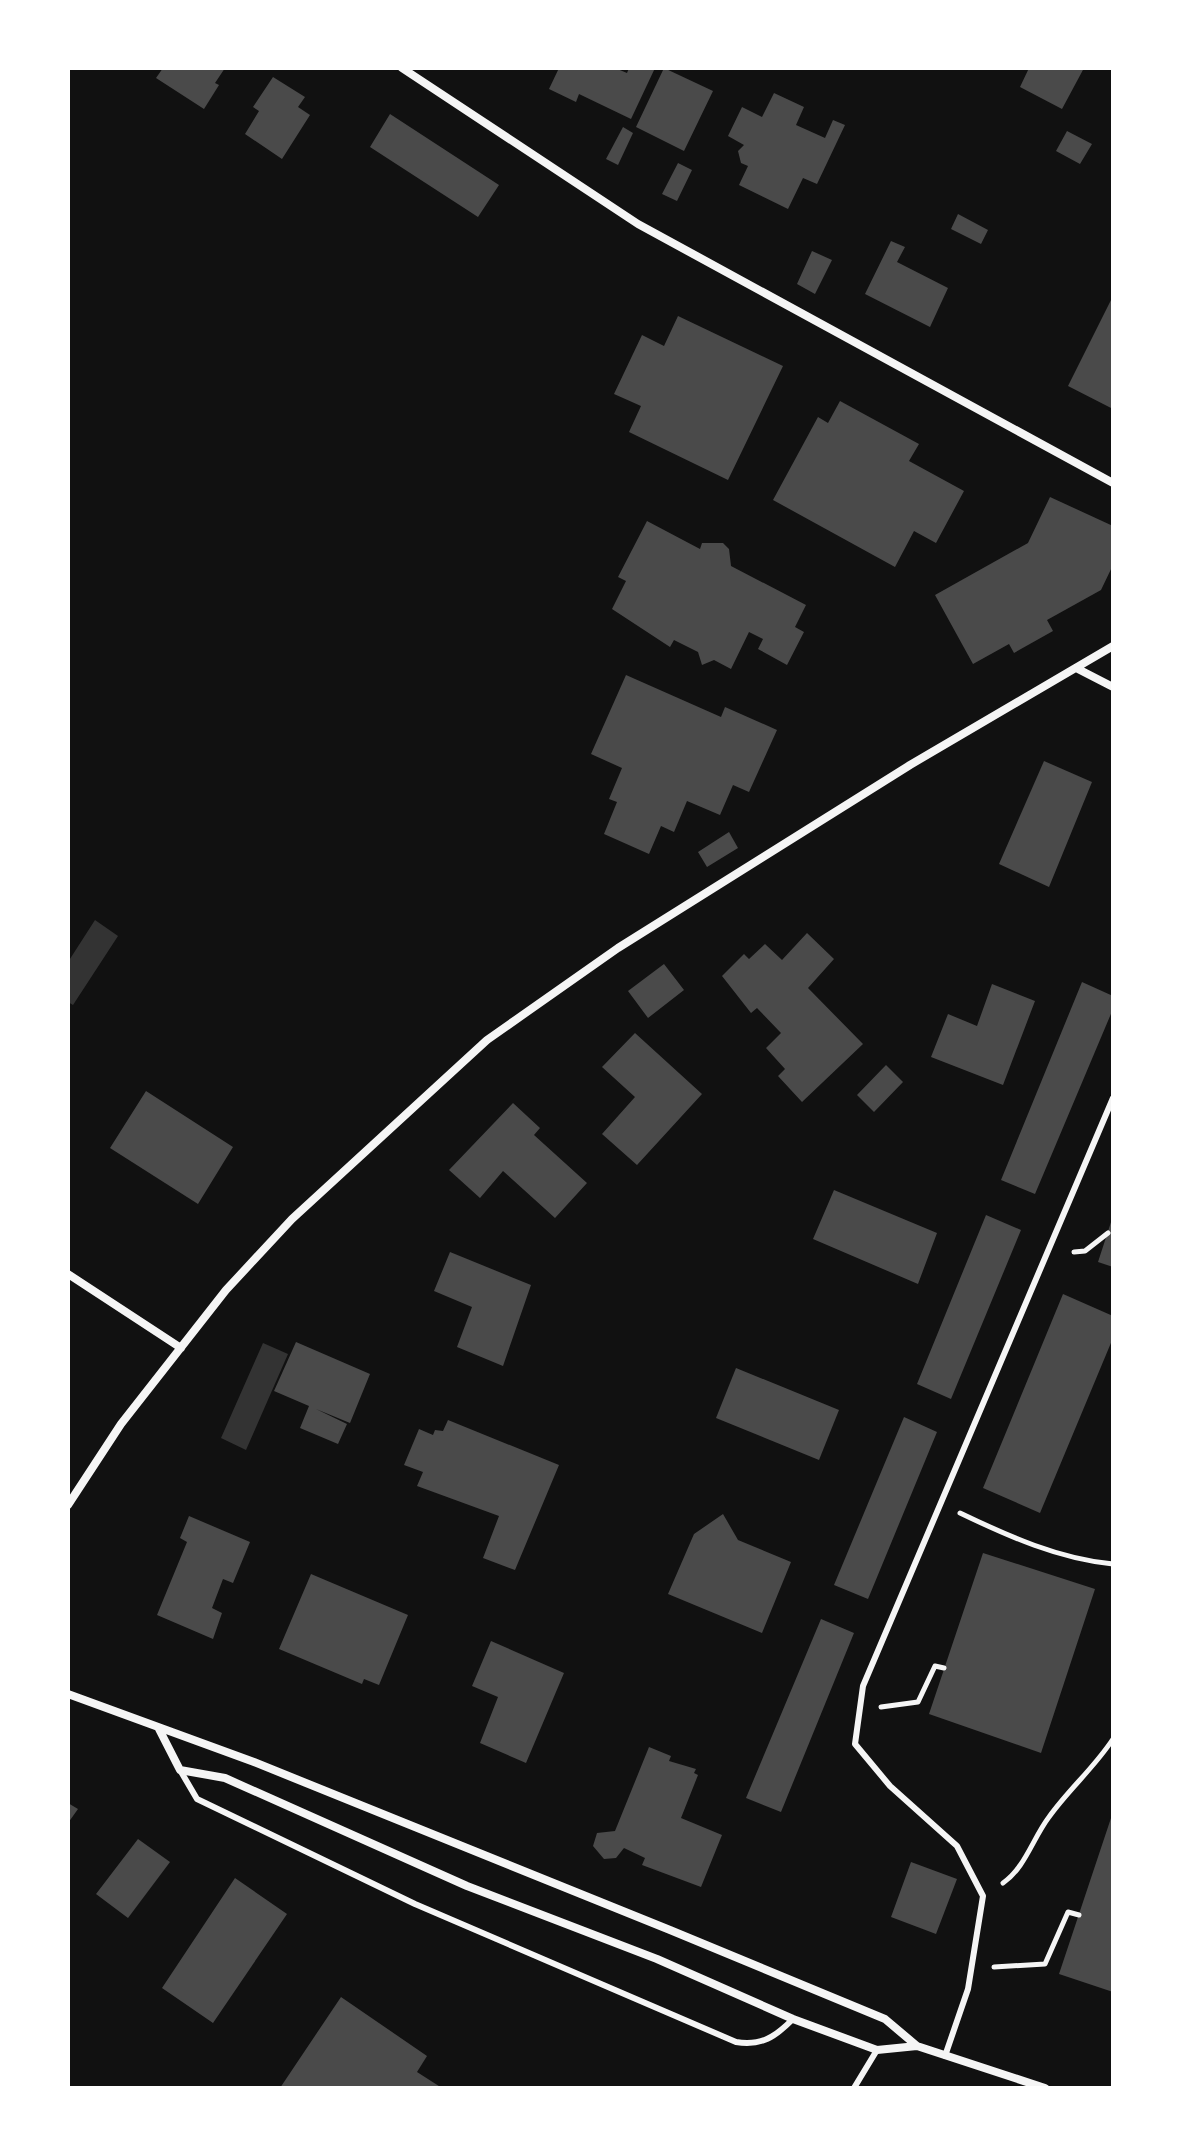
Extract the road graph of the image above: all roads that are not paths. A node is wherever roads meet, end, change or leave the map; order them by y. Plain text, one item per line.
1 (402, 68) edge
2 (1113, 483) edge
3 (1113, 646) edge
4 (1078, 669) junction
5 (1113, 687) edge
6 (1113, 1098) edge
7 (68, 1274) edge
8 (181, 1348) junction
9 (68, 1505) edge
10 (68, 1694) edge
11 (159, 1728) junction
12 (180, 1770) junction
13 (793, 2019) junction
14 (917, 2046) junction
15 (877, 2050) junction
16 (945, 2056) junction
17 (854, 2088) edge
18 (1045, 2088) edge

1 - 2 street
3 - 4 street
4 - 5 street
4 - 8 street
6 - 16 lane
7 - 8 street
8 - 9 street
10 - 11 street
11 - 12 street
11 - 14 street
12 - 13 street
12 - 13 lane
13 - 15 street
14 - 15 street
14 - 16 street
15 - 17 lane
16 - 18 street

